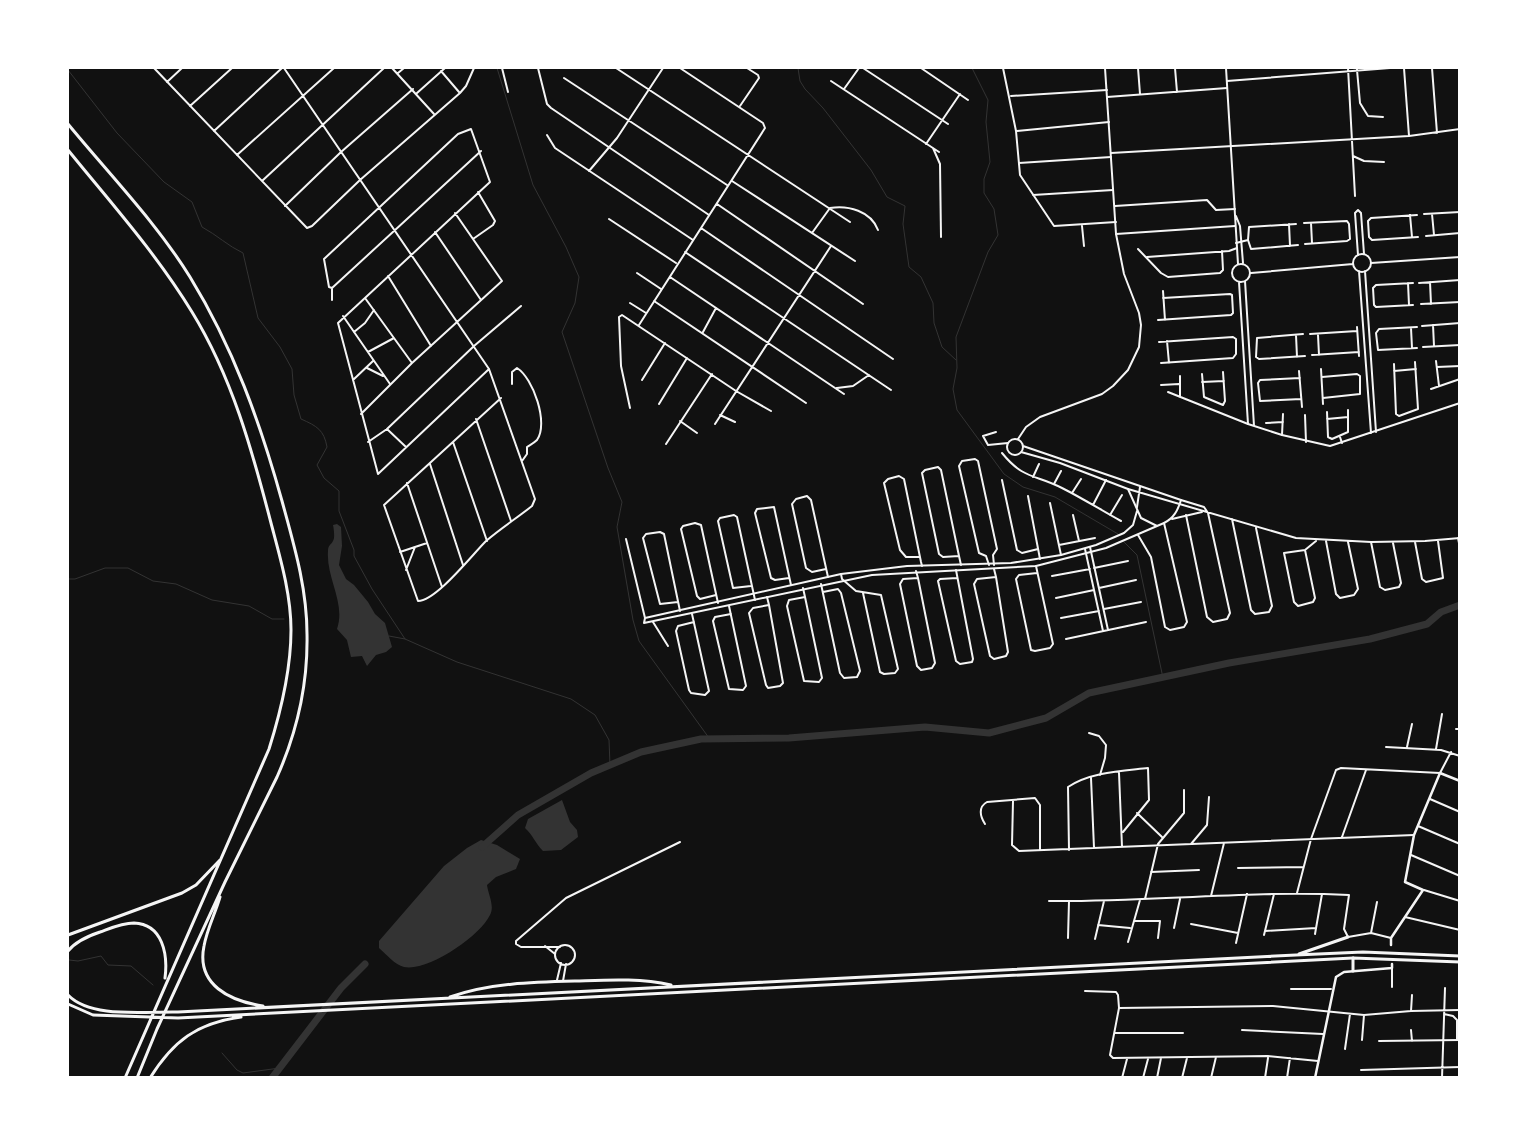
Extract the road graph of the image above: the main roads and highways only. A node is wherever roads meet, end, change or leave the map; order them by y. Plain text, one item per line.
1 (68, 124) edge
2 (68, 150) edge
3 (1460, 781) edge
4 (222, 857) junction
5 (223, 887) junction
6 (68, 935) edge
7 (1347, 935) road end
8 (1391, 945) dead end
9 (68, 951) edge
10 (1296, 954) junction
11 (1460, 956) edge
12 (1352, 958) junction
13 (1460, 962) edge
14 (1392, 964) dead end
15 (1353, 970) junction
16 (164, 984) junction
17 (677, 987) junction
18 (68, 995) edge
19 (446, 998) junction
20 (68, 1004) edge
21 (272, 1007) junction
22 (258, 1014) junction
23 (125, 1078) edge
24 (138, 1078) edge
25 (150, 1078) edge
26 (1314, 1078) edge

1 - 5 highway
2 - 4 highway
3 - 8 main road
4 - 6 highway
4 - 16 highway
5 - 21 highway
5 - 24 highway
7 - 10 highway
9 - 16 highway
10 - 11 highway
10 - 17 highway
12 - 13 highway
12 - 15 highway
12 - 22 highway
14 - 15 main road
15 - 26 main road
16 - 23 highway
17 - 19 highway
17 - 19 highway
18 - 21 highway
19 - 21 highway
20 - 22 highway
22 - 25 highway

